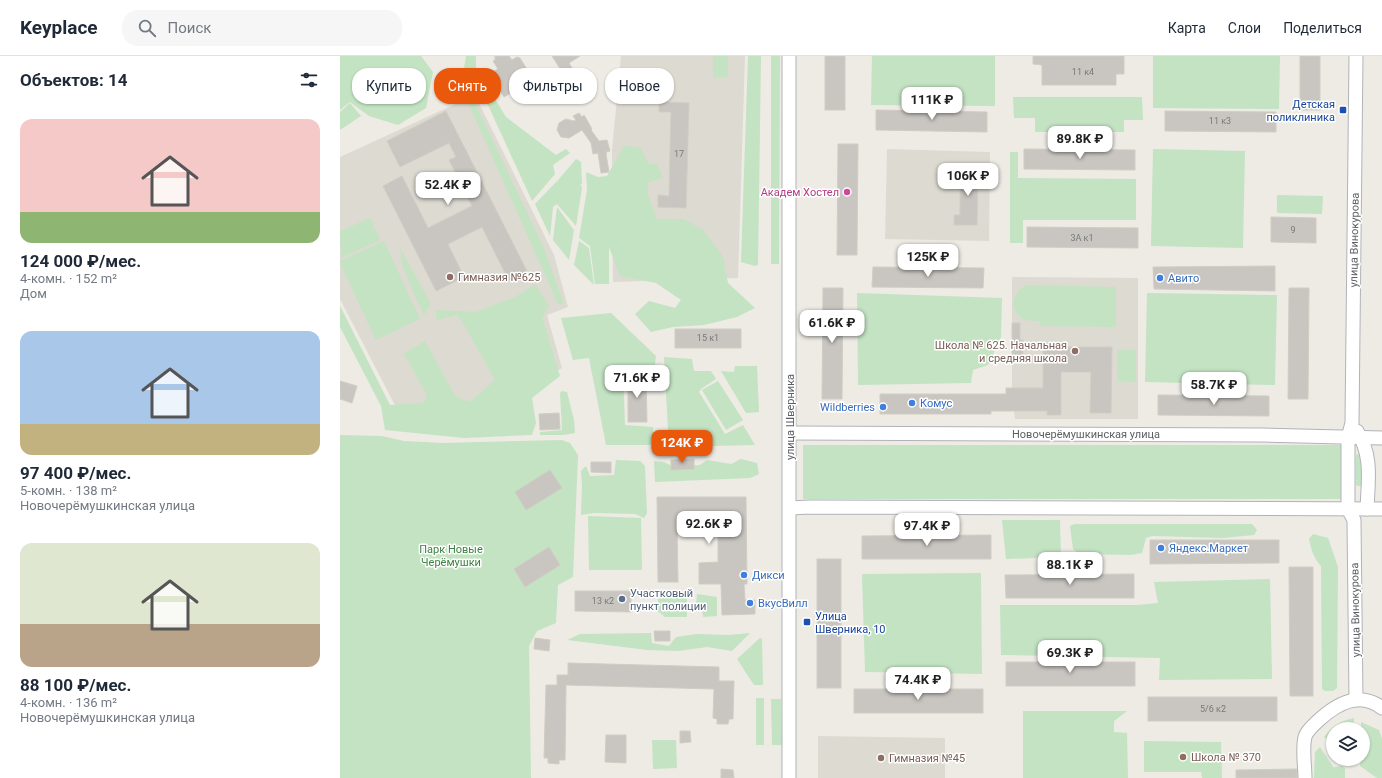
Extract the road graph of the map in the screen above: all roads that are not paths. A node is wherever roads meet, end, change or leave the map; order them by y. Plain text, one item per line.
1 (789, 56) edge
2 (1356, 56) edge
3 (1352, 423) junction
4 (790, 433) junction
5 (1348, 438) junction
6 (1361, 438) junction
7 (1382, 438) edge
8 (790, 508) junction
9 (1367, 509) junction
10 (1382, 509) edge
11 (1351, 515) junction
12 (1356, 700) junction
13 (1382, 708) edge
14 (789, 778) edge
15 (1305, 778) edge

1 - 4 street, улица Шверника
2 - 3 street, улица Винокурова
3 - 5 street, улица Винокурова
3 - 6 street
4 - 5 street, Новочерёмушкинская улица
4 - 8 street, улица Шверника
5 - 6 street, Новочерёмушкинская улица
5 - 11 street, улица Винокурова
6 - 7 street, Новочерёмушкинская улица
6 - 9 street
8 - 11 street
8 - 14 street, улица Шверника
9 - 10 street
9 - 11 street
11 - 12 street, улица Винокурова
12 - 13 street
12 - 15 street

